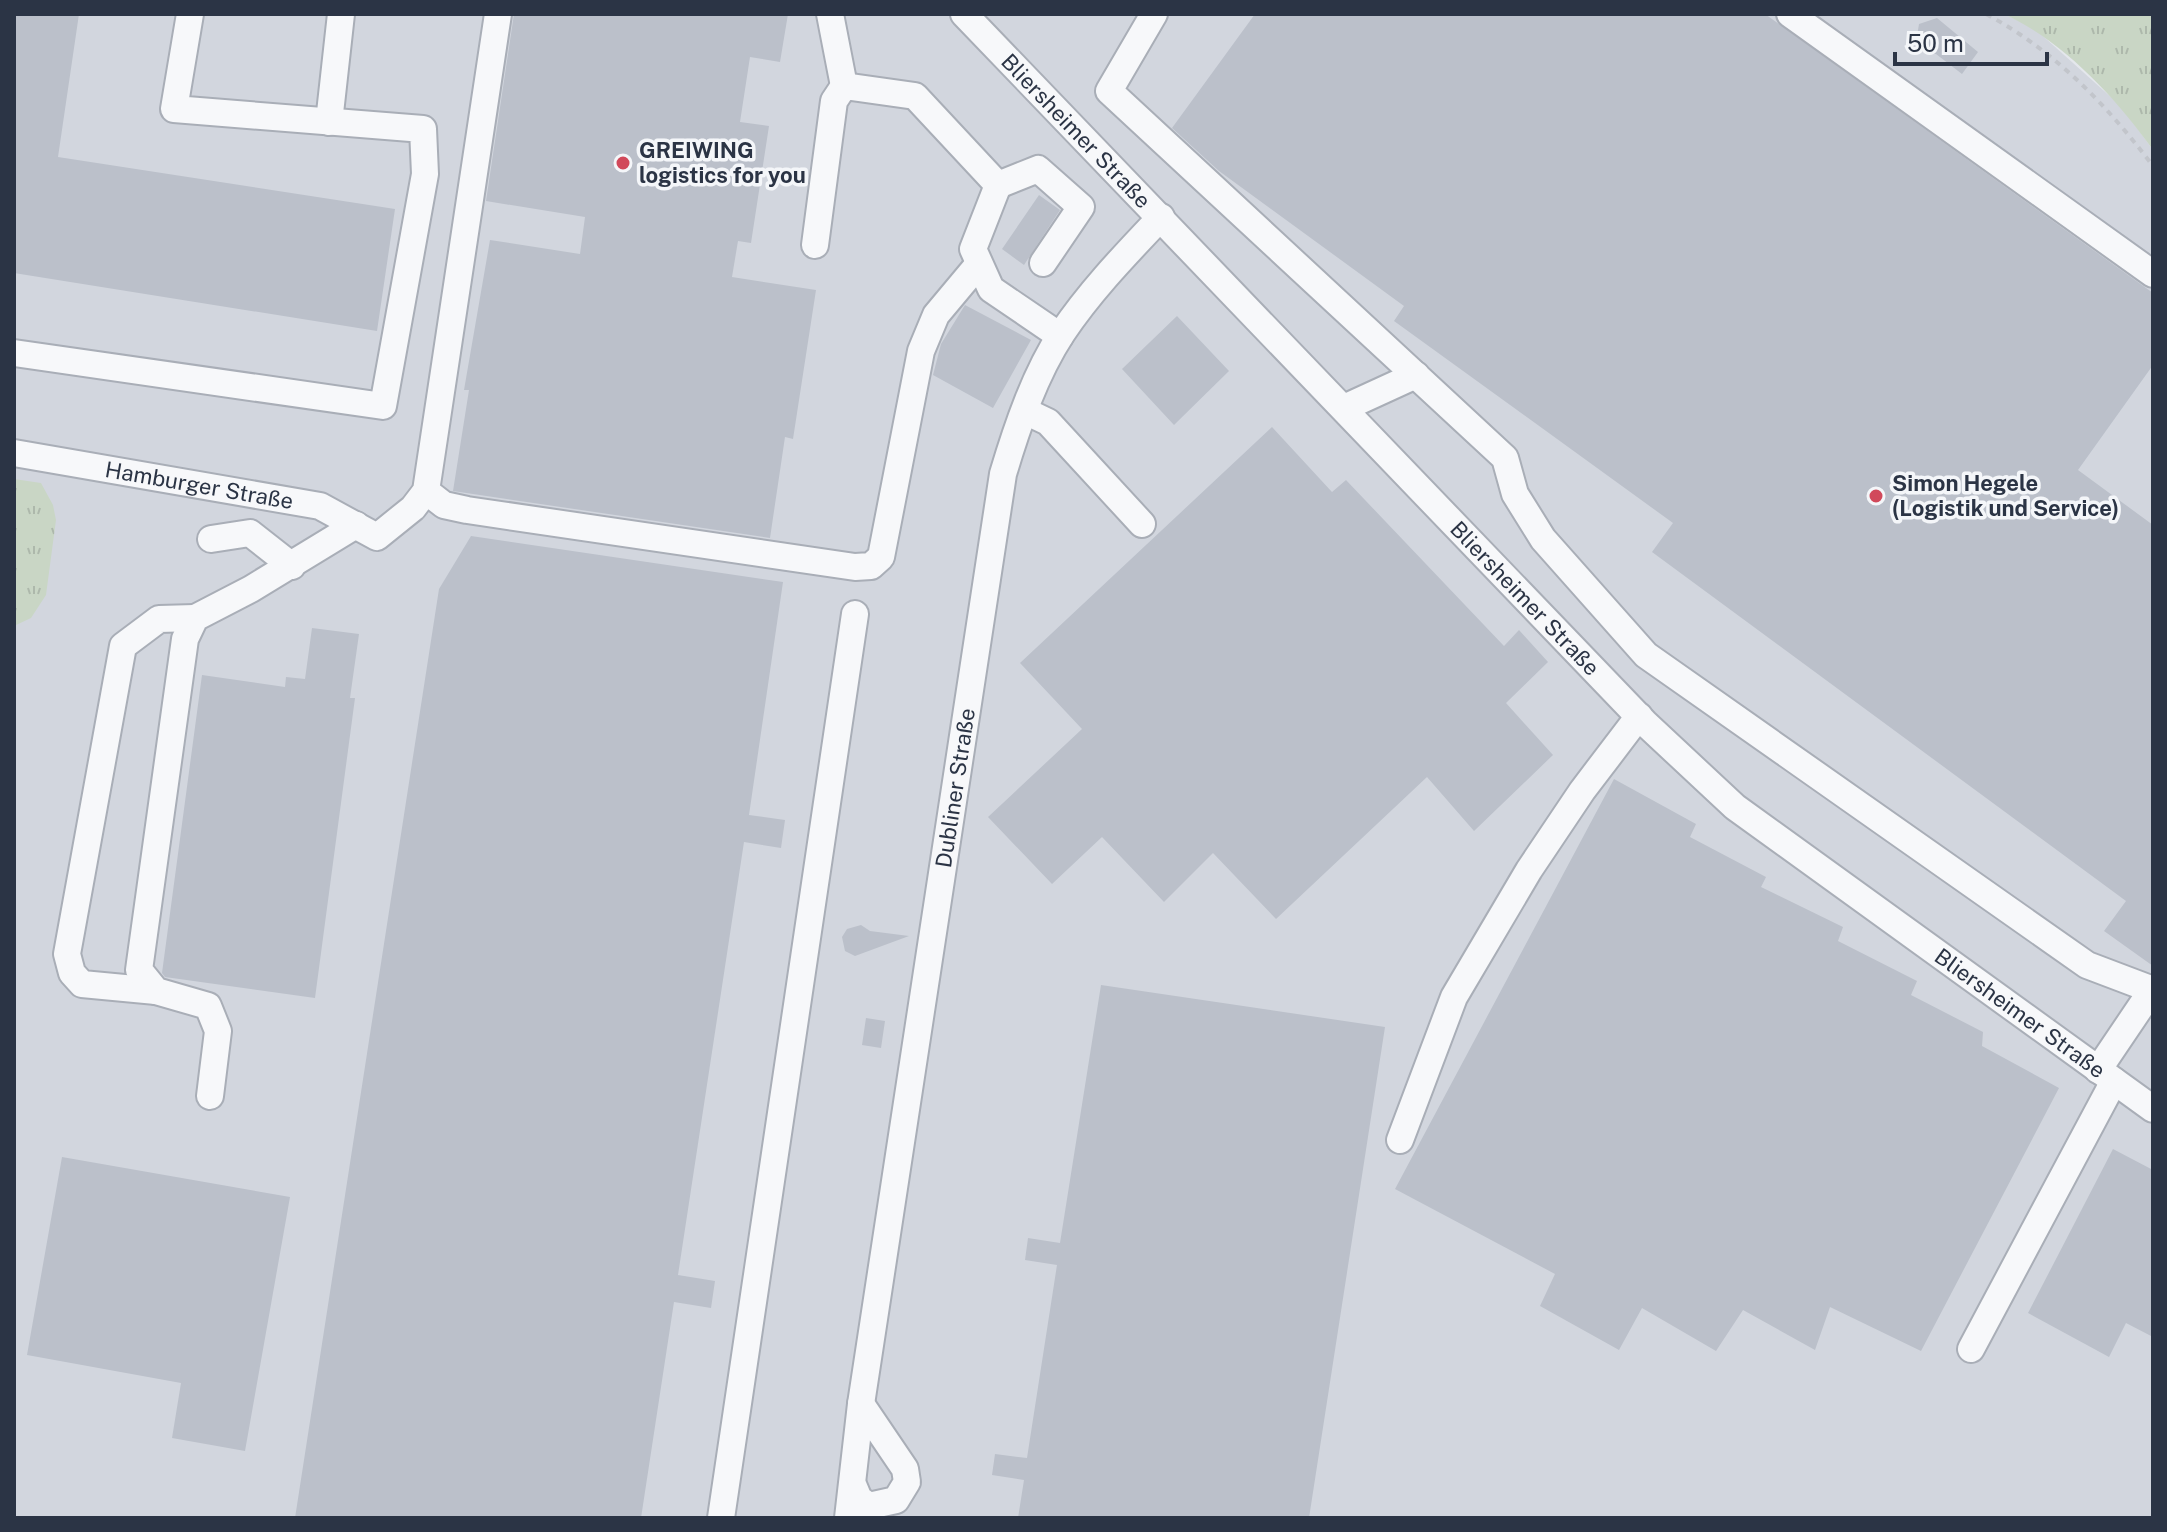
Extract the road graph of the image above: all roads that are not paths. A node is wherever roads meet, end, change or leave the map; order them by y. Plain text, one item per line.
1 (190, 14) edge
2 (341, 14) edge
3 (498, 14) edge
4 (830, 14) edge
5 (964, 14) edge
6 (1154, 14) edge
7 (1790, 14) edge
8 (844, 86) junction
9 (329, 122) junction
10 (998, 185) junction
11 (1161, 217) junction
12 (815, 245) dead end
13 (1043, 263) dead end
14 (977, 266) junction
15 (2153, 274) edge
16 (1060, 336) junction
17 (14, 353) edge
18 (1416, 375) junction
19 (1344, 408) junction
20 (1025, 411) junction
21 (14, 453) edge
22 (426, 491) junction
23 (1142, 524) dead end
24 (366, 531) junction
25 (211, 539) dead end
26 (292, 566) junction
27 (855, 614) dead end
28 (195, 618) junction
29 (1639, 716) junction
30 (2153, 990) edge
31 (156, 991) junction
32 (2106, 1075) junction
33 (210, 1096) dead end
34 (2153, 1109) edge
35 (1400, 1140) dead end
36 (1971, 1349) dead end
37 (861, 1404) junction
38 (854, 1487) junction
39 (721, 1518) edge
40 (848, 1518) edge

1 - 9 street
2 - 9 street
3 - 22 street
4 - 8 street
5 - 11 street, Bliersheimer Straße
6 - 18 street
7 - 15 street
8 - 10 street
8 - 12 street
9 - 17 street
10 - 13 street
10 - 14 street
11 - 16 street, Dubliner Straße
11 - 19 street, Bliersheimer Straße
14 - 16 street
14 - 22 street
16 - 20 street, Dubliner Straße
18 - 19 street
18 - 30 street
19 - 29 street, Bliersheimer Straße
20 - 23 street
20 - 37 street, Dubliner Straße
21 - 24 street, Hamburger Straße
22 - 24 street
24 - 26 street
25 - 26 street
26 - 28 street
27 - 39 street
28 - 31 street
28 - 31 street
29 - 32 street, Bliersheimer Straße
29 - 35 street
30 - 32 street
31 - 33 street
32 - 34 street, Bliersheimer Straße
32 - 36 street
37 - 38 street, Dubliner Straße
37 - 38 street
38 - 40 street, Dubliner Straße

